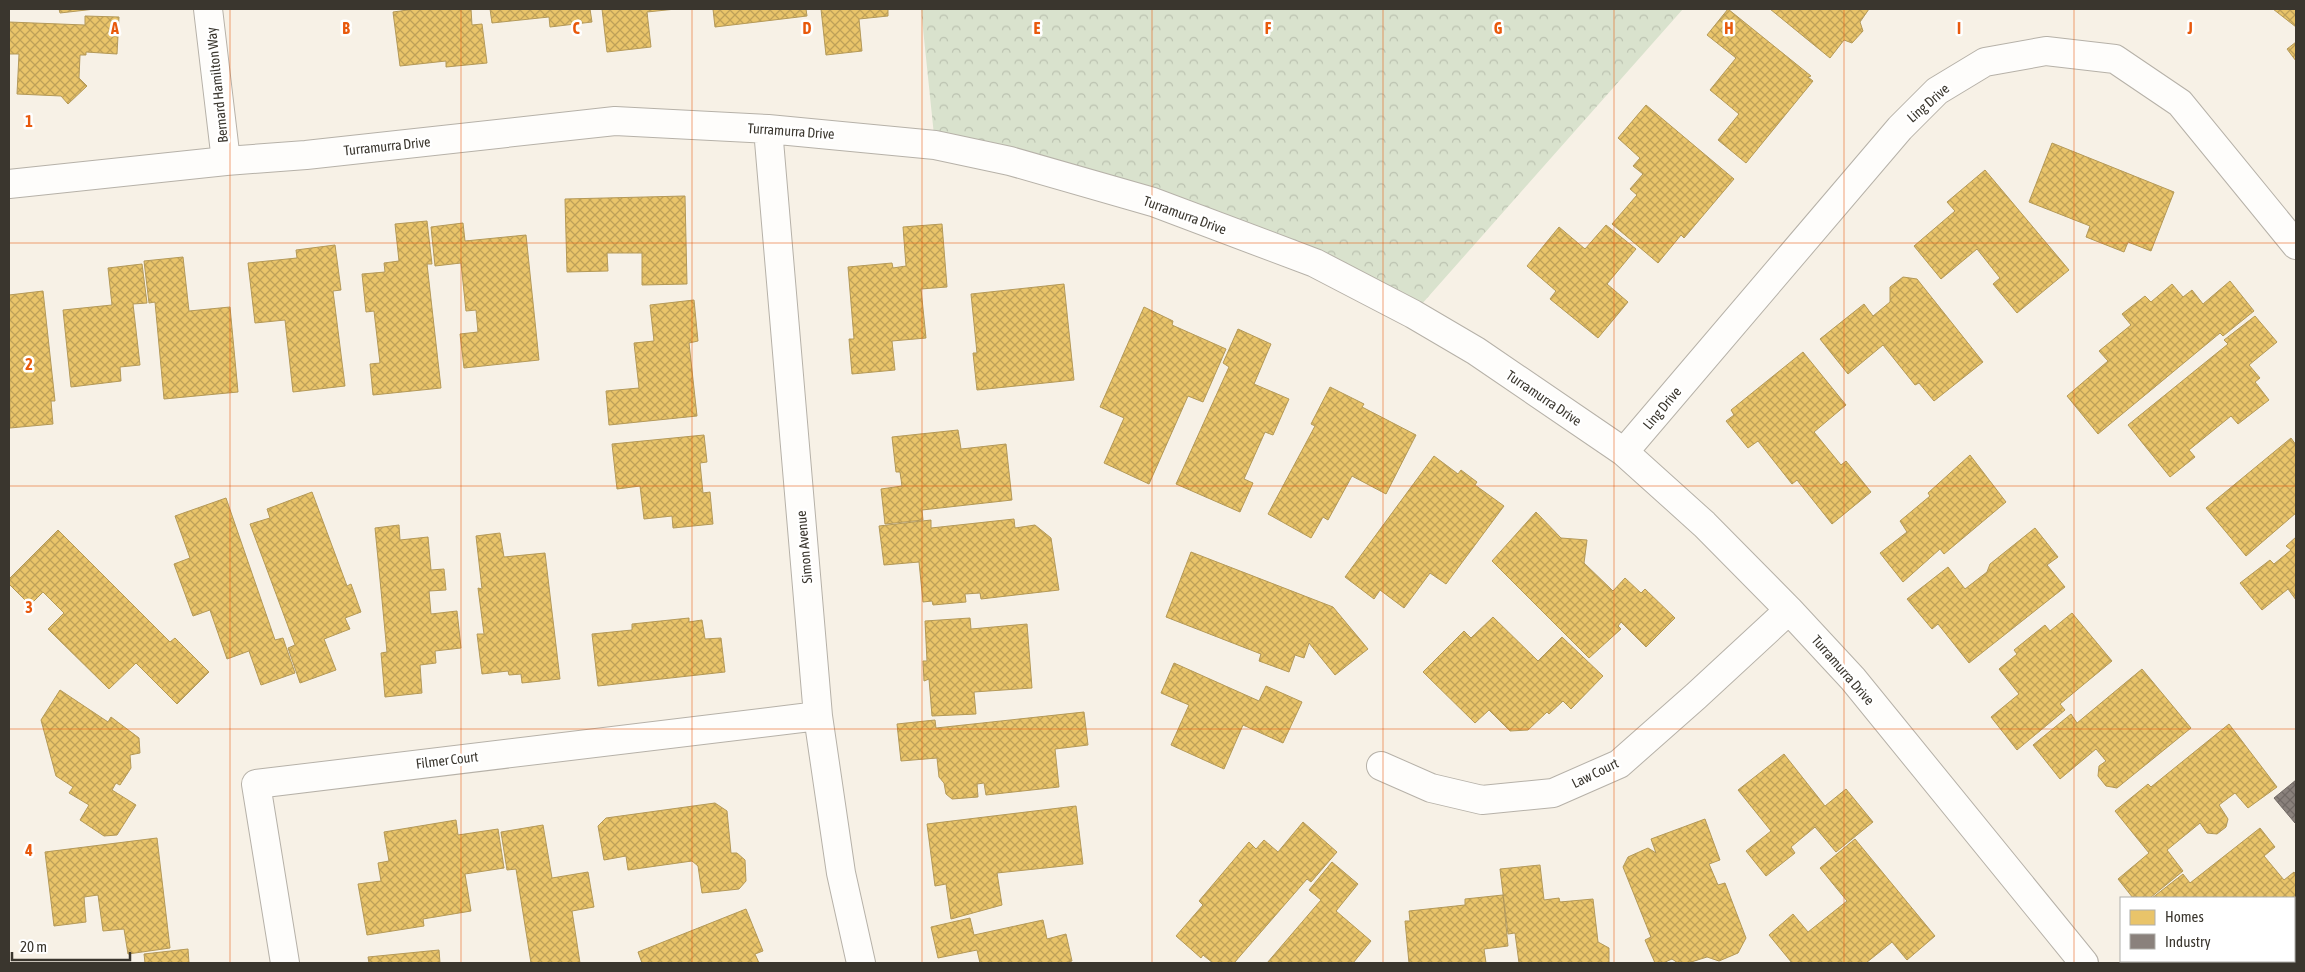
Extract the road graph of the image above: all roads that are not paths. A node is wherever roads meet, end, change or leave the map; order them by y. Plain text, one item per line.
1 (208, 9) edge
2 (768, 129) junction
3 (226, 161) junction
4 (9, 184) edge
5 (2296, 245) edge
6 (1624, 452) junction
7 (1789, 610) junction
8 (818, 716) junction
9 (1381, 766) dead end
10 (285, 963) edge
11 (861, 963) edge
12 (2084, 963) edge

1 - 3 street, Bernard Hamilton Way
2 - 3 street, Turramurra Drive
2 - 6 street, Turramurra Drive
2 - 8 street, Simon Avenue
3 - 4 street, Turramurra Drive
5 - 6 street, Ling Drive
6 - 7 street, Turramurra Drive
7 - 9 street, Law Court
7 - 12 street, Turramurra Drive
8 - 10 street, Filmer Court
8 - 11 street, Simon Avenue

